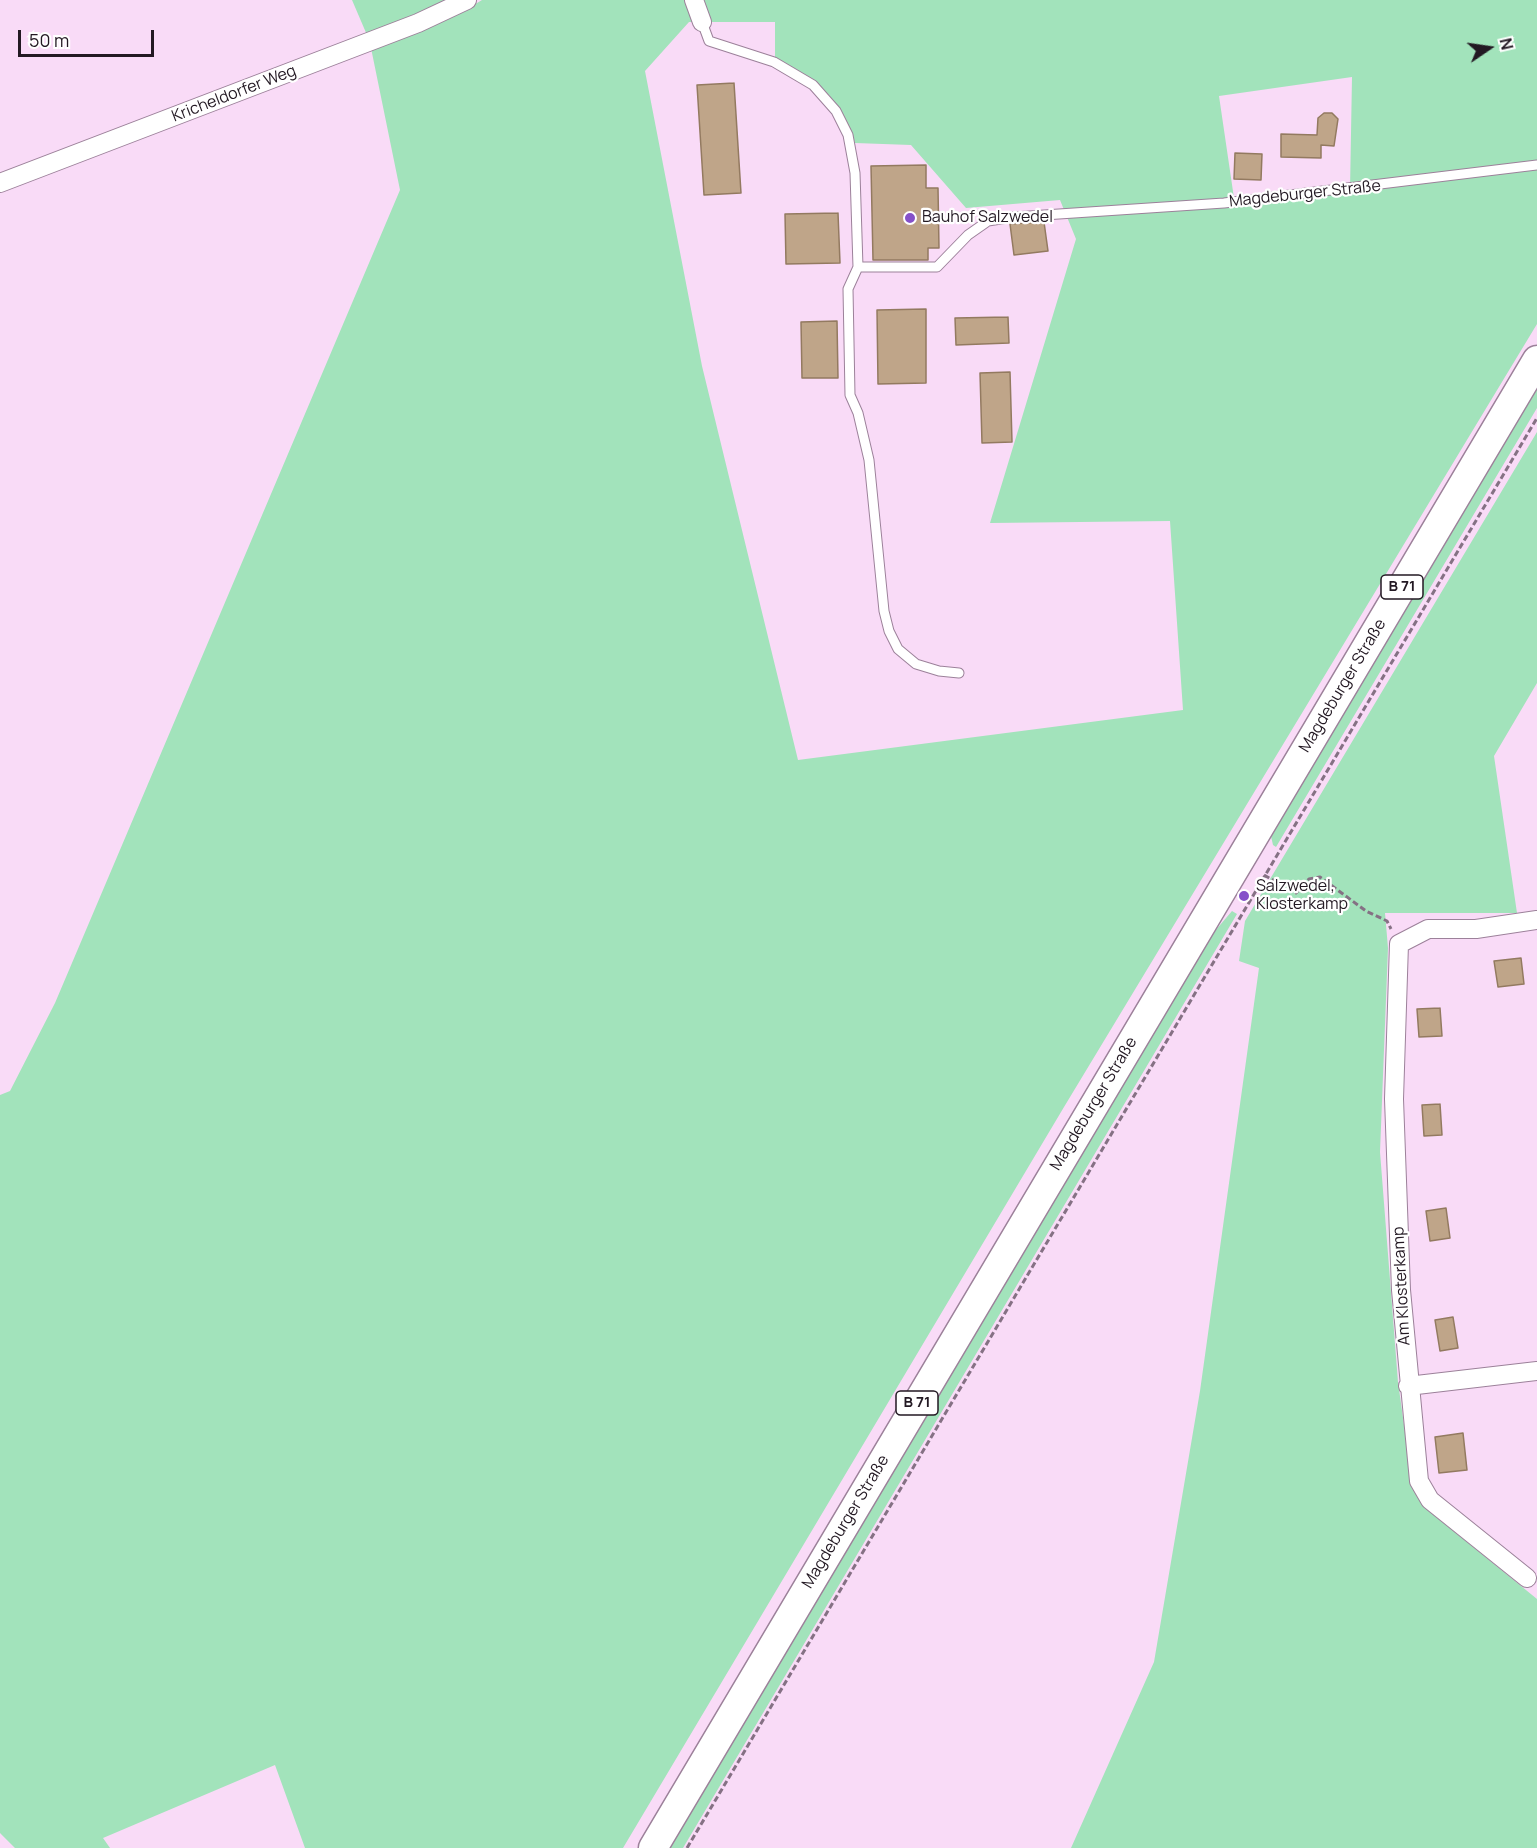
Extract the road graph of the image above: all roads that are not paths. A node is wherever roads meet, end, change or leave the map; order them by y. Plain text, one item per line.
1 (467, 0) edge
2 (694, 0) edge
3 (702, 22) joint
4 (1537, 165) edge
5 (0, 183) edge
6 (858, 267) junction
7 (1537, 360) edge
8 (959, 673) dead end
9 (1267, 814) junction
10 (1261, 843) dead end
11 (1217, 920) dead end
12 (1537, 920) edge
13 (1180, 958) junction
14 (1537, 1371) edge
15 (1408, 1386) junction
16 (1527, 1578) dead end
17 (652, 1848) edge

1 - 5 street, Kricheldorfer Weg
2 - 3 street
3 - 6 lane
4 - 6 lane, Magdeburger Straße
6 - 8 lane
7 - 9 main road, Magdeburger Straße / B 71
9 - 10 lane
9 - 13 main road, Magdeburger Straße / B 71
11 - 13 lane
12 - 15 street, Am Klosterkamp
13 - 17 main road, Magdeburger Straße / B 71
14 - 15 street
15 - 16 street, Am Klosterkamp

